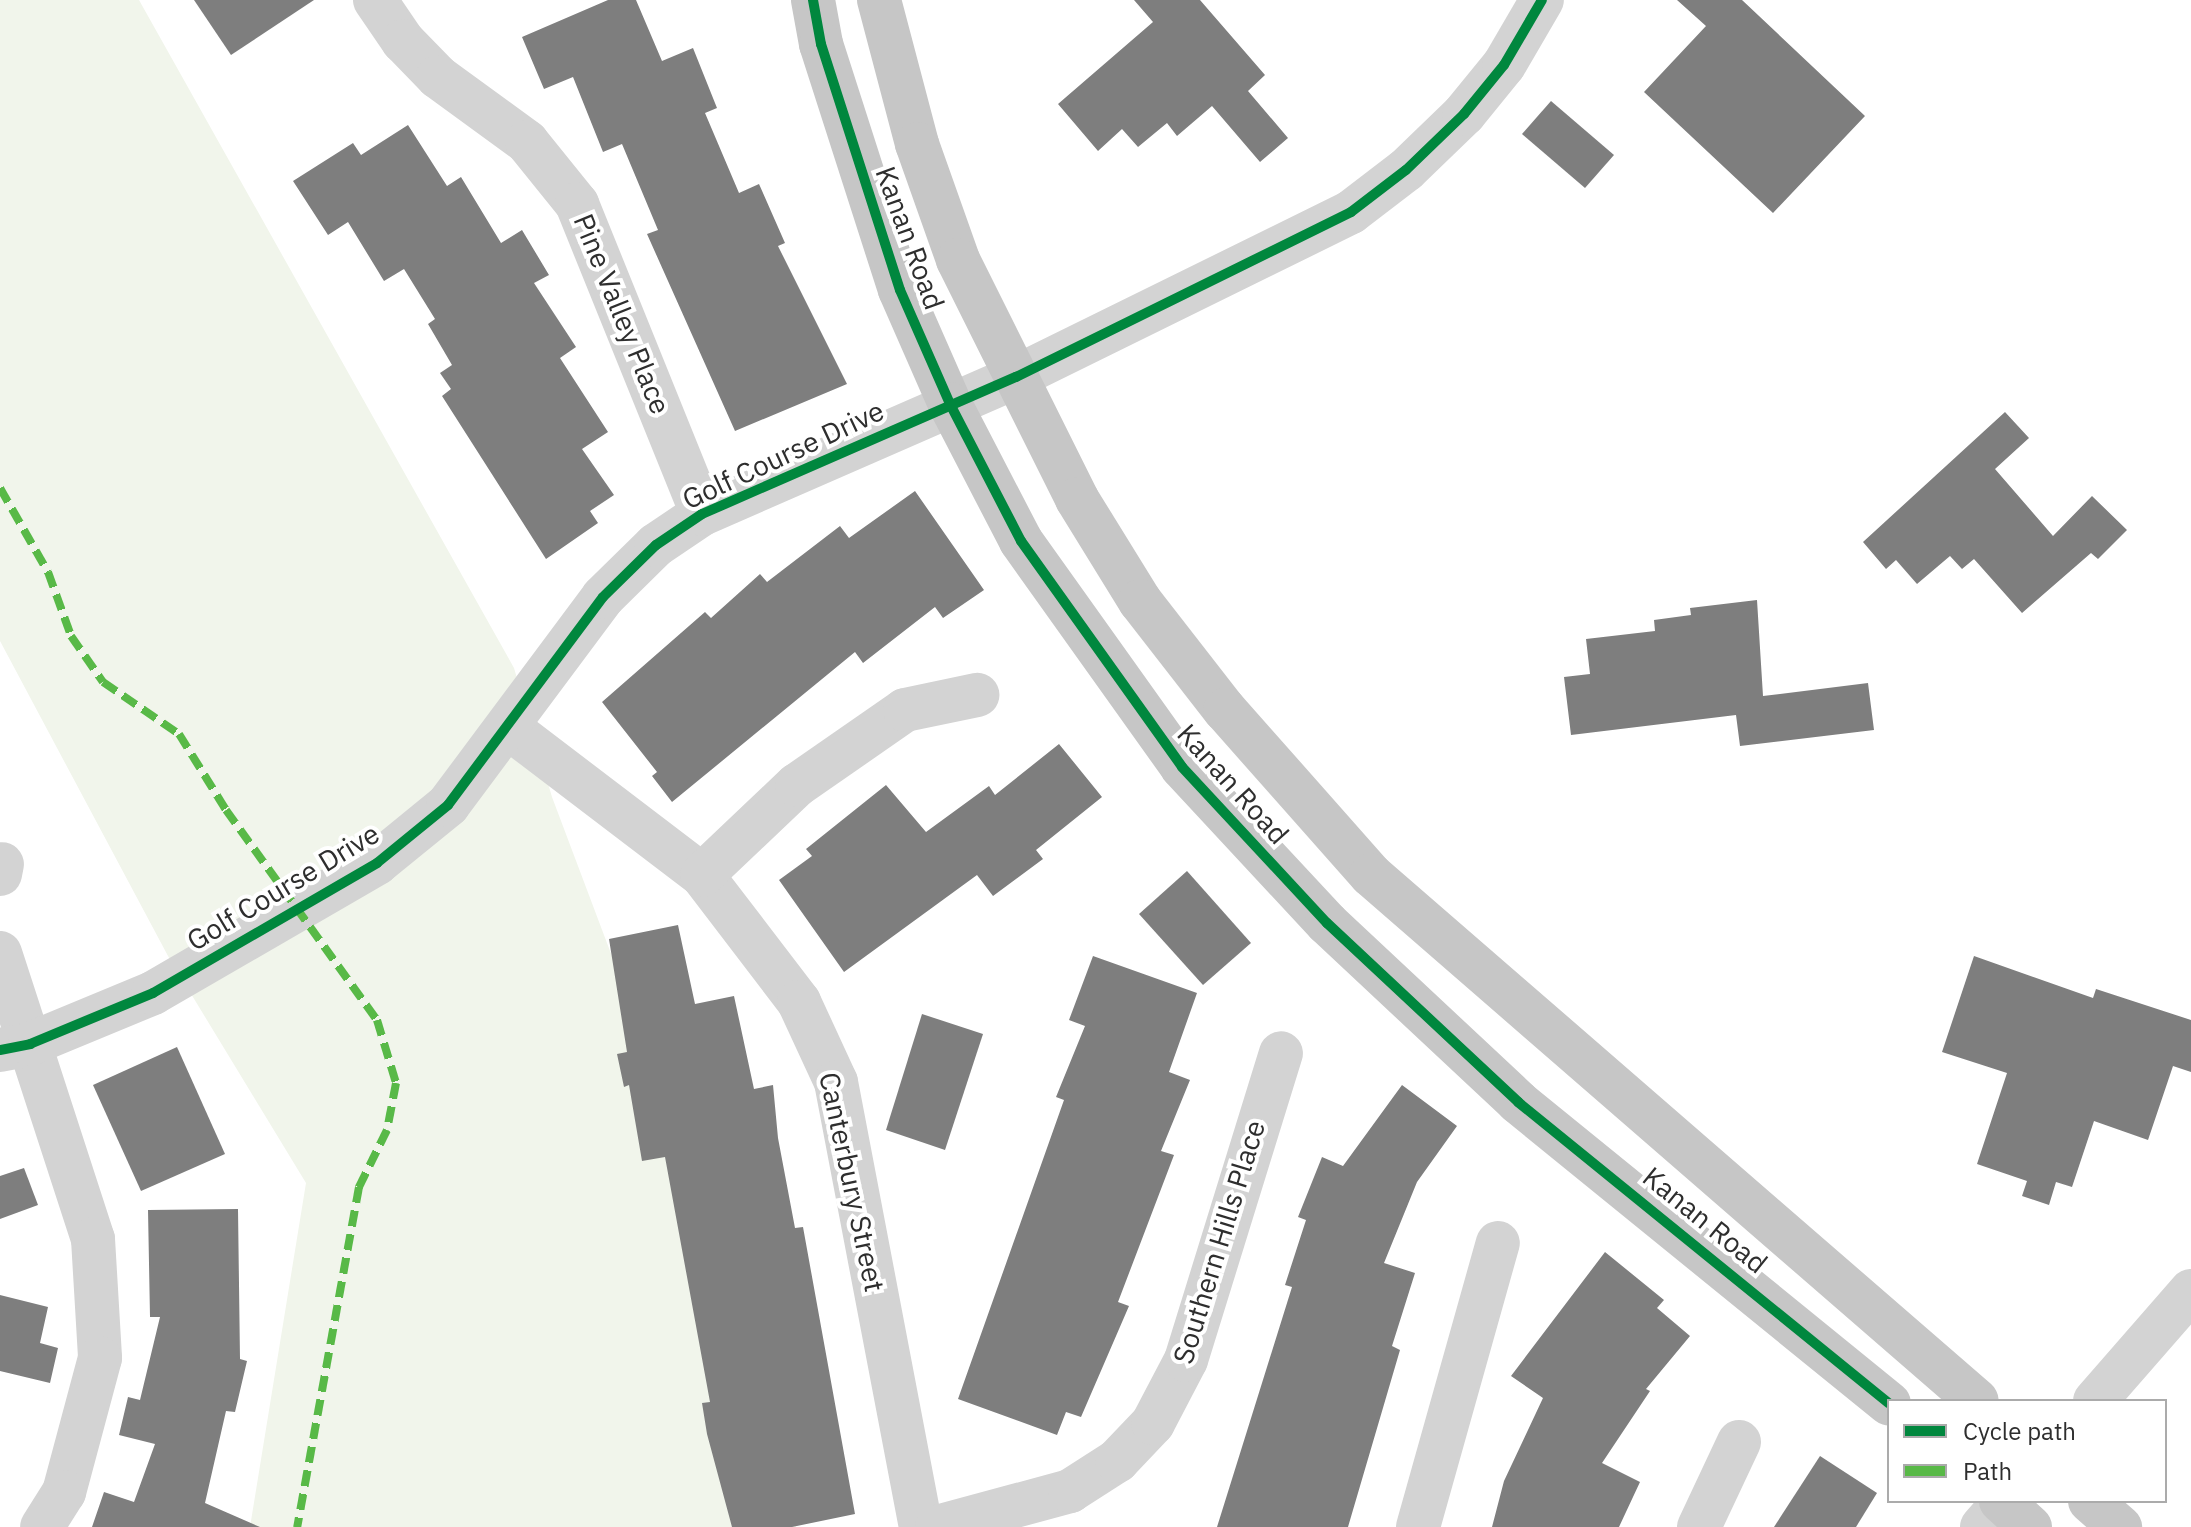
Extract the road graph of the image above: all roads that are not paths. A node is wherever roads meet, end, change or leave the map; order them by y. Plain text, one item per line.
1 (375, 0) edge
2 (813, 0) edge
3 (879, 0) edge
4 (1542, 0) edge
5 (1016, 377) junction
6 (950, 404) junction
7 (702, 514) junction
8 (977, 695) dead end
9 (509, 728) junction
10 (702, 875) junction
11 (0, 953) edge
12 (15, 1047) edge
13 (1281, 1053) dead end
14 (1498, 1243) dead end
15 (2191, 1291) edge
16 (1975, 1399) edge
17 (2097, 1399) edge
18 (1887, 1401) edge
19 (1739, 1442) dead end
20 (2092, 1503) edge
21 (42, 1527) edge
22 (921, 1527) edge
23 (937, 1527) edge
24 (1418, 1527) edge
25 (1699, 1527) edge
26 (2120, 1527) edge

1 - 7 street, Pine Valley Place
2 - 6 main road, Kanan Road
3 - 5 main road, Kanan Road
4 - 5 street, Golf Course Drive
5 - 6 street, Golf Course Drive
5 - 16 main road, Kanan Road
6 - 7 street, Golf Course Drive
6 - 18 main road, Kanan Road
7 - 9 street, Golf Course Drive
8 - 10 street
9 - 10 street, Canterbury Street
9 - 12 street, Golf Course Drive
10 - 22 street, Canterbury Street
11 - 12 street
12 - 21 street
13 - 23 street, Southern Hills Place
14 - 24 street
15 - 17 street
19 - 25 street
20 - 26 main road

